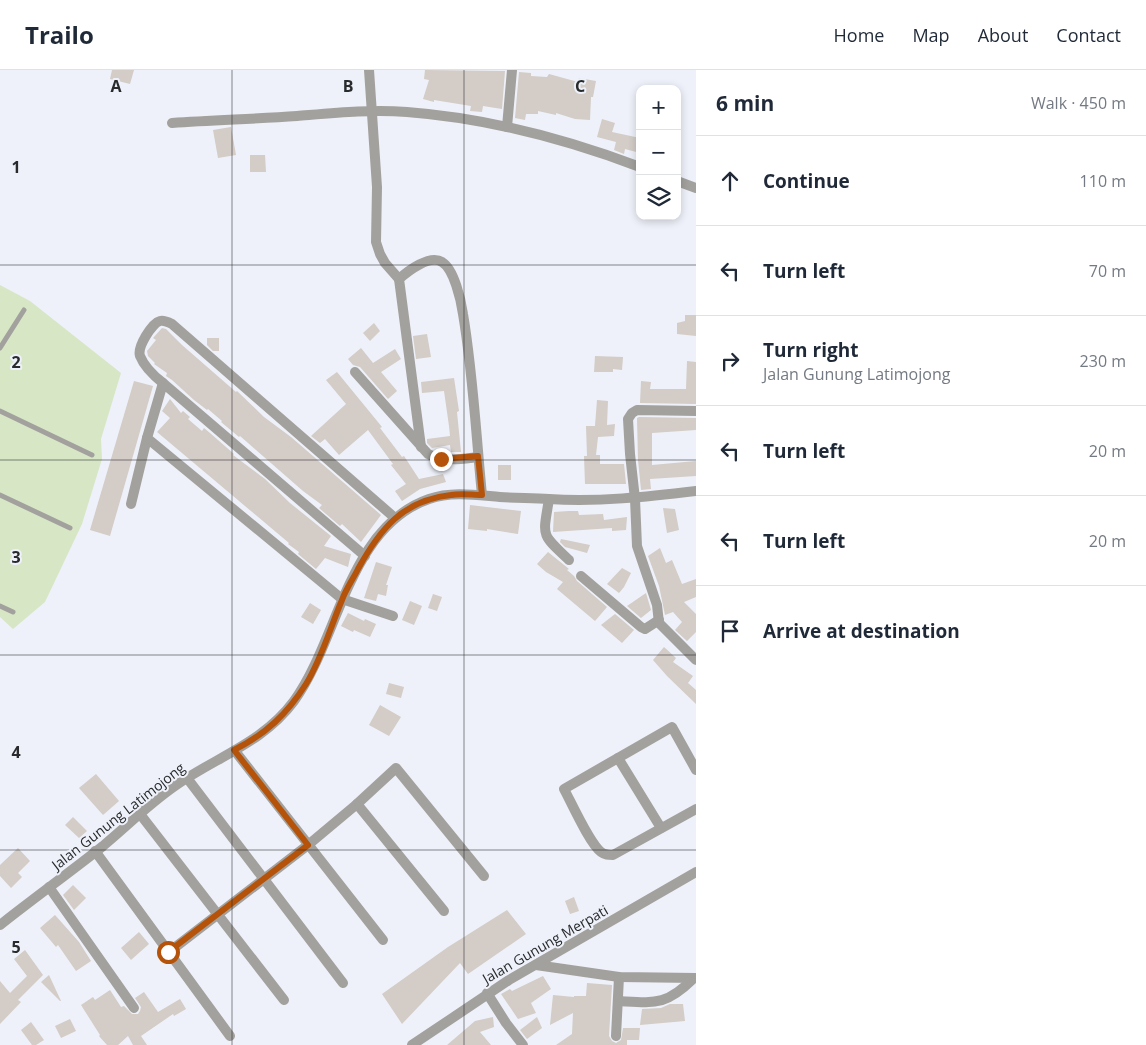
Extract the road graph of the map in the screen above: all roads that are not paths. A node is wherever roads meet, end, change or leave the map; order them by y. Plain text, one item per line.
1 (369, 70) edge
2 (512, 70) edge
3 (372, 112) junction
4 (172, 123) dead end
5 (507, 128) junction
6 (636, 166) edge
7 (681, 182) edge
8 (696, 188) edge
9 (399, 279) junction
10 (24, 310) dead end
11 (0, 348) edge
12 (355, 372) dead end
13 (163, 383) junction
14 (0, 411) edge
15 (696, 411) edge
16 (147, 438) junction
17 (421, 447) junction
18 (92, 455) dead end
19 (478, 456) junction
20 (696, 491) edge
21 (0, 495) edge
22 (482, 495) junction
23 (549, 499) junction
24 (635, 499) junction
25 (131, 504) dead end
26 (395, 518) junction
27 (70, 528) dead end
28 (365, 556) junction
29 (569, 560) dead end
30 (581, 576) dead end
31 (342, 599) junction
32 (0, 606) edge
33 (13, 612) dead end
34 (393, 616) dead end
35 (658, 620) junction
36 (696, 660) edge
37 (234, 750) junction
38 (618, 758) junction
39 (696, 770) edge
40 (187, 778) junction
41 (357, 804) junction
42 (696, 808) edge
43 (140, 814) junction
44 (661, 828) junction
45 (308, 845) junction
46 (95, 851) junction
47 (696, 872) edge
48 (484, 876) dead end
49 (264, 877) junction
50 (49, 887) junction
51 (444, 911) dead end
52 (217, 913) junction
53 (0, 925) edge
54 (383, 940) dead end
55 (168, 952) junction
56 (536, 965) junction
57 (619, 977) junction
58 (695, 978) edge
59 (343, 983) dead end
60 (487, 993) junction
61 (284, 1000) dead end
62 (618, 1001) junction
63 (134, 1008) dead end
64 (230, 1036) dead end
65 (616, 1036) dead end
66 (412, 1045) edge
67 (523, 1045) edge

1 - 3 street
2 - 5 street
3 - 4 street
3 - 5 street
3 - 9 street
5 - 6 street
7 - 8 street
9 - 17 street
9 - 19 street
10 - 11 lane
12 - 17 street
13 - 16 street
13 - 26 street
13 - 28 street
14 - 18 lane
15 - 24 street
16 - 25 street
16 - 31 street
17 - 19 street
19 - 22 street
20 - 24 street, Jalan Gunung Latimojong
21 - 27 lane
22 - 23 street, Jalan Gunung Latimojong
22 - 26 street, Jalan Gunung Latimojong
23 - 24 street, Jalan Gunung Latimojong
23 - 29 street
24 - 35 street
26 - 28 street, Jalan Gunung Latimojong
28 - 31 street, Jalan Gunung Latimojong
30 - 35 street
31 - 34 street
31 - 37 street, Jalan Gunung Latimojong
32 - 33 lane
35 - 36 street
37 - 40 street, Jalan Gunung Latimojong
37 - 45 street
38 - 39 street
38 - 44 street
38 - 44 street
40 - 43 street, Jalan Gunung Latimojong
40 - 49 street
41 - 45 street
41 - 48 street
41 - 51 street
42 - 44 street
43 - 46 street, Jalan Gunung Latimojong
43 - 52 street
45 - 49 street
45 - 54 street
46 - 50 street, Jalan Gunung Latimojong
46 - 55 street
47 - 56 street, Jalan Gunung Merpati
49 - 52 street
49 - 59 street
50 - 53 street, Jalan Gunung Latimojong
50 - 63 street
52 - 55 street
52 - 61 street
55 - 64 street
56 - 57 street
56 - 60 street, Jalan Gunung Merpati
57 - 58 street
57 - 62 street
58 - 62 street
60 - 66 street, Jalan Gunung Merpati
60 - 67 street
62 - 65 street

